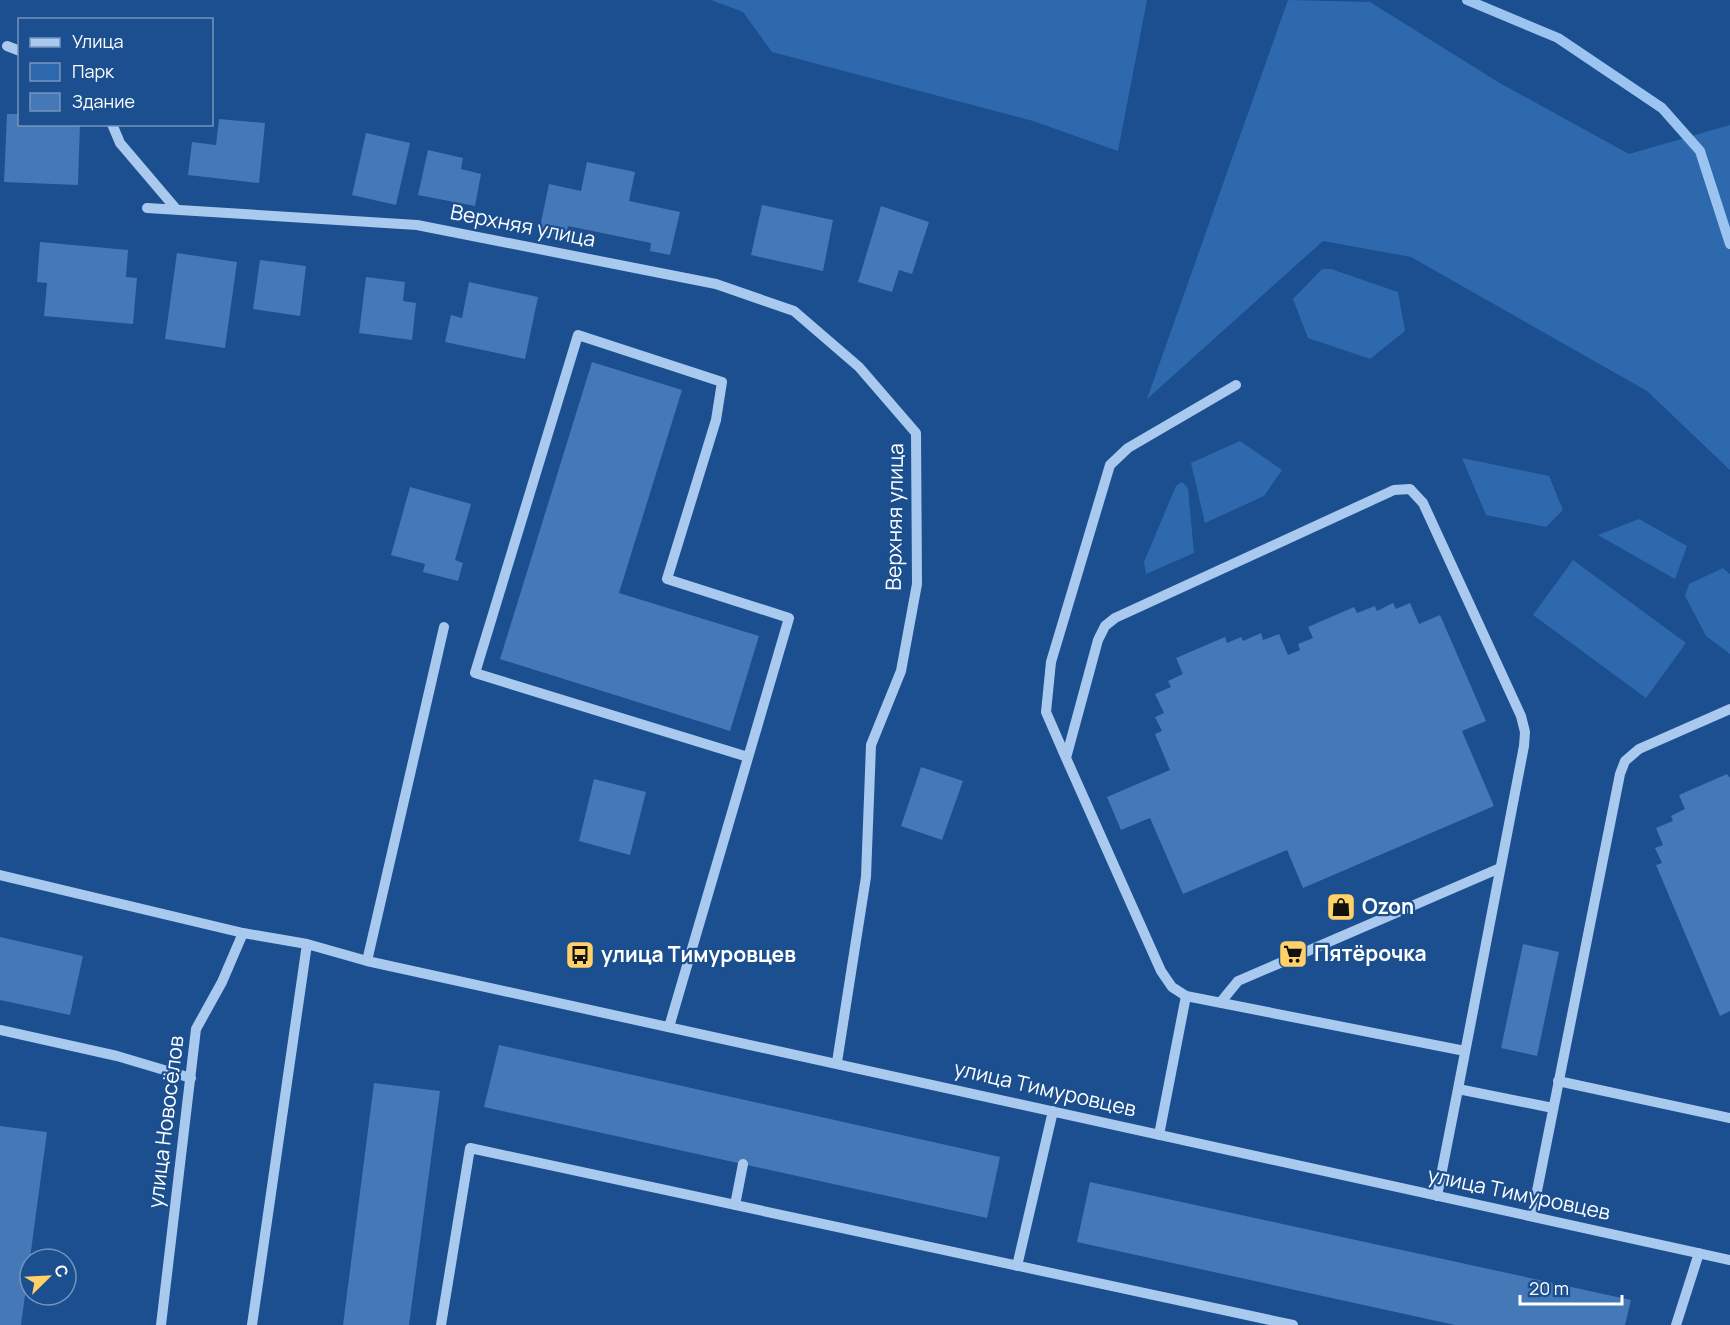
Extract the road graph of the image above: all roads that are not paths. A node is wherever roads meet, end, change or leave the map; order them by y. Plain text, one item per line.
1 (7, 46) dead end
2 (18, 50) edge
3 (113, 126) edge
4 (147, 208) dead end
5 (177, 210) junction
6 (1236, 385) dead end
7 (444, 627) dead end
8 (1730, 709) edge
9 (748, 757) junction
10 (1066, 758) junction
11 (1500, 868) junction
12 (0, 875) edge
13 (243, 933) junction
14 (307, 944) junction
15 (367, 961) junction
16 (1186, 996) junction
17 (1221, 1003) junction
18 (669, 1027) junction
19 (0, 1030) edge
20 (1465, 1051) junction
21 (837, 1062) junction
22 (191, 1078) junction
23 (1558, 1081) junction
24 (1458, 1089) junction
25 (1553, 1108) junction
26 (1053, 1111) junction
27 (1730, 1118) edge
28 (1159, 1134) junction
29 (743, 1164) dead end
30 (1437, 1196) junction
31 (735, 1205) junction
32 (1532, 1216) junction
33 (1699, 1253) junction
34 (1730, 1260) edge
35 (1017, 1266) junction
36 (161, 1325) edge
37 (252, 1325) edge
38 (441, 1325) edge
39 (1293, 1325) edge
40 (1676, 1325) edge

1 - 2 street
3 - 5 street
4 - 5 street, Верхняя улица
5 - 21 street, Верхняя улица
6 - 10 street
7 - 15 street
8 - 23 street
9 - 9 street
9 - 18 street
10 - 11 street
10 - 16 street
11 - 17 street
11 - 20 street
12 - 13 street, улица Тимуровцев
13 - 14 street, улица Тимуровцев
13 - 22 street, улица Новосёлов
14 - 15 street, улица Тимуровцев
14 - 37 street
15 - 18 street, улица Тимуровцев
16 - 17 street
16 - 28 street
17 - 20 street
18 - 21 street, улица Тимуровцев
19 - 22 street
20 - 24 street
21 - 26 street, улица Тимуровцев
22 - 36 street, улица Новосёлов
23 - 25 street
23 - 27 street
24 - 25 street
24 - 30 street
25 - 32 street
26 - 28 street, улица Тимуровцев
26 - 35 street
28 - 30 street, улица Тимуровцев
29 - 31 street
30 - 32 street, улица Тимуровцев
31 - 35 street
31 - 38 street
32 - 33 street, улица Тимуровцев
33 - 34 street, улица Тимуровцев
33 - 40 street
35 - 39 street

